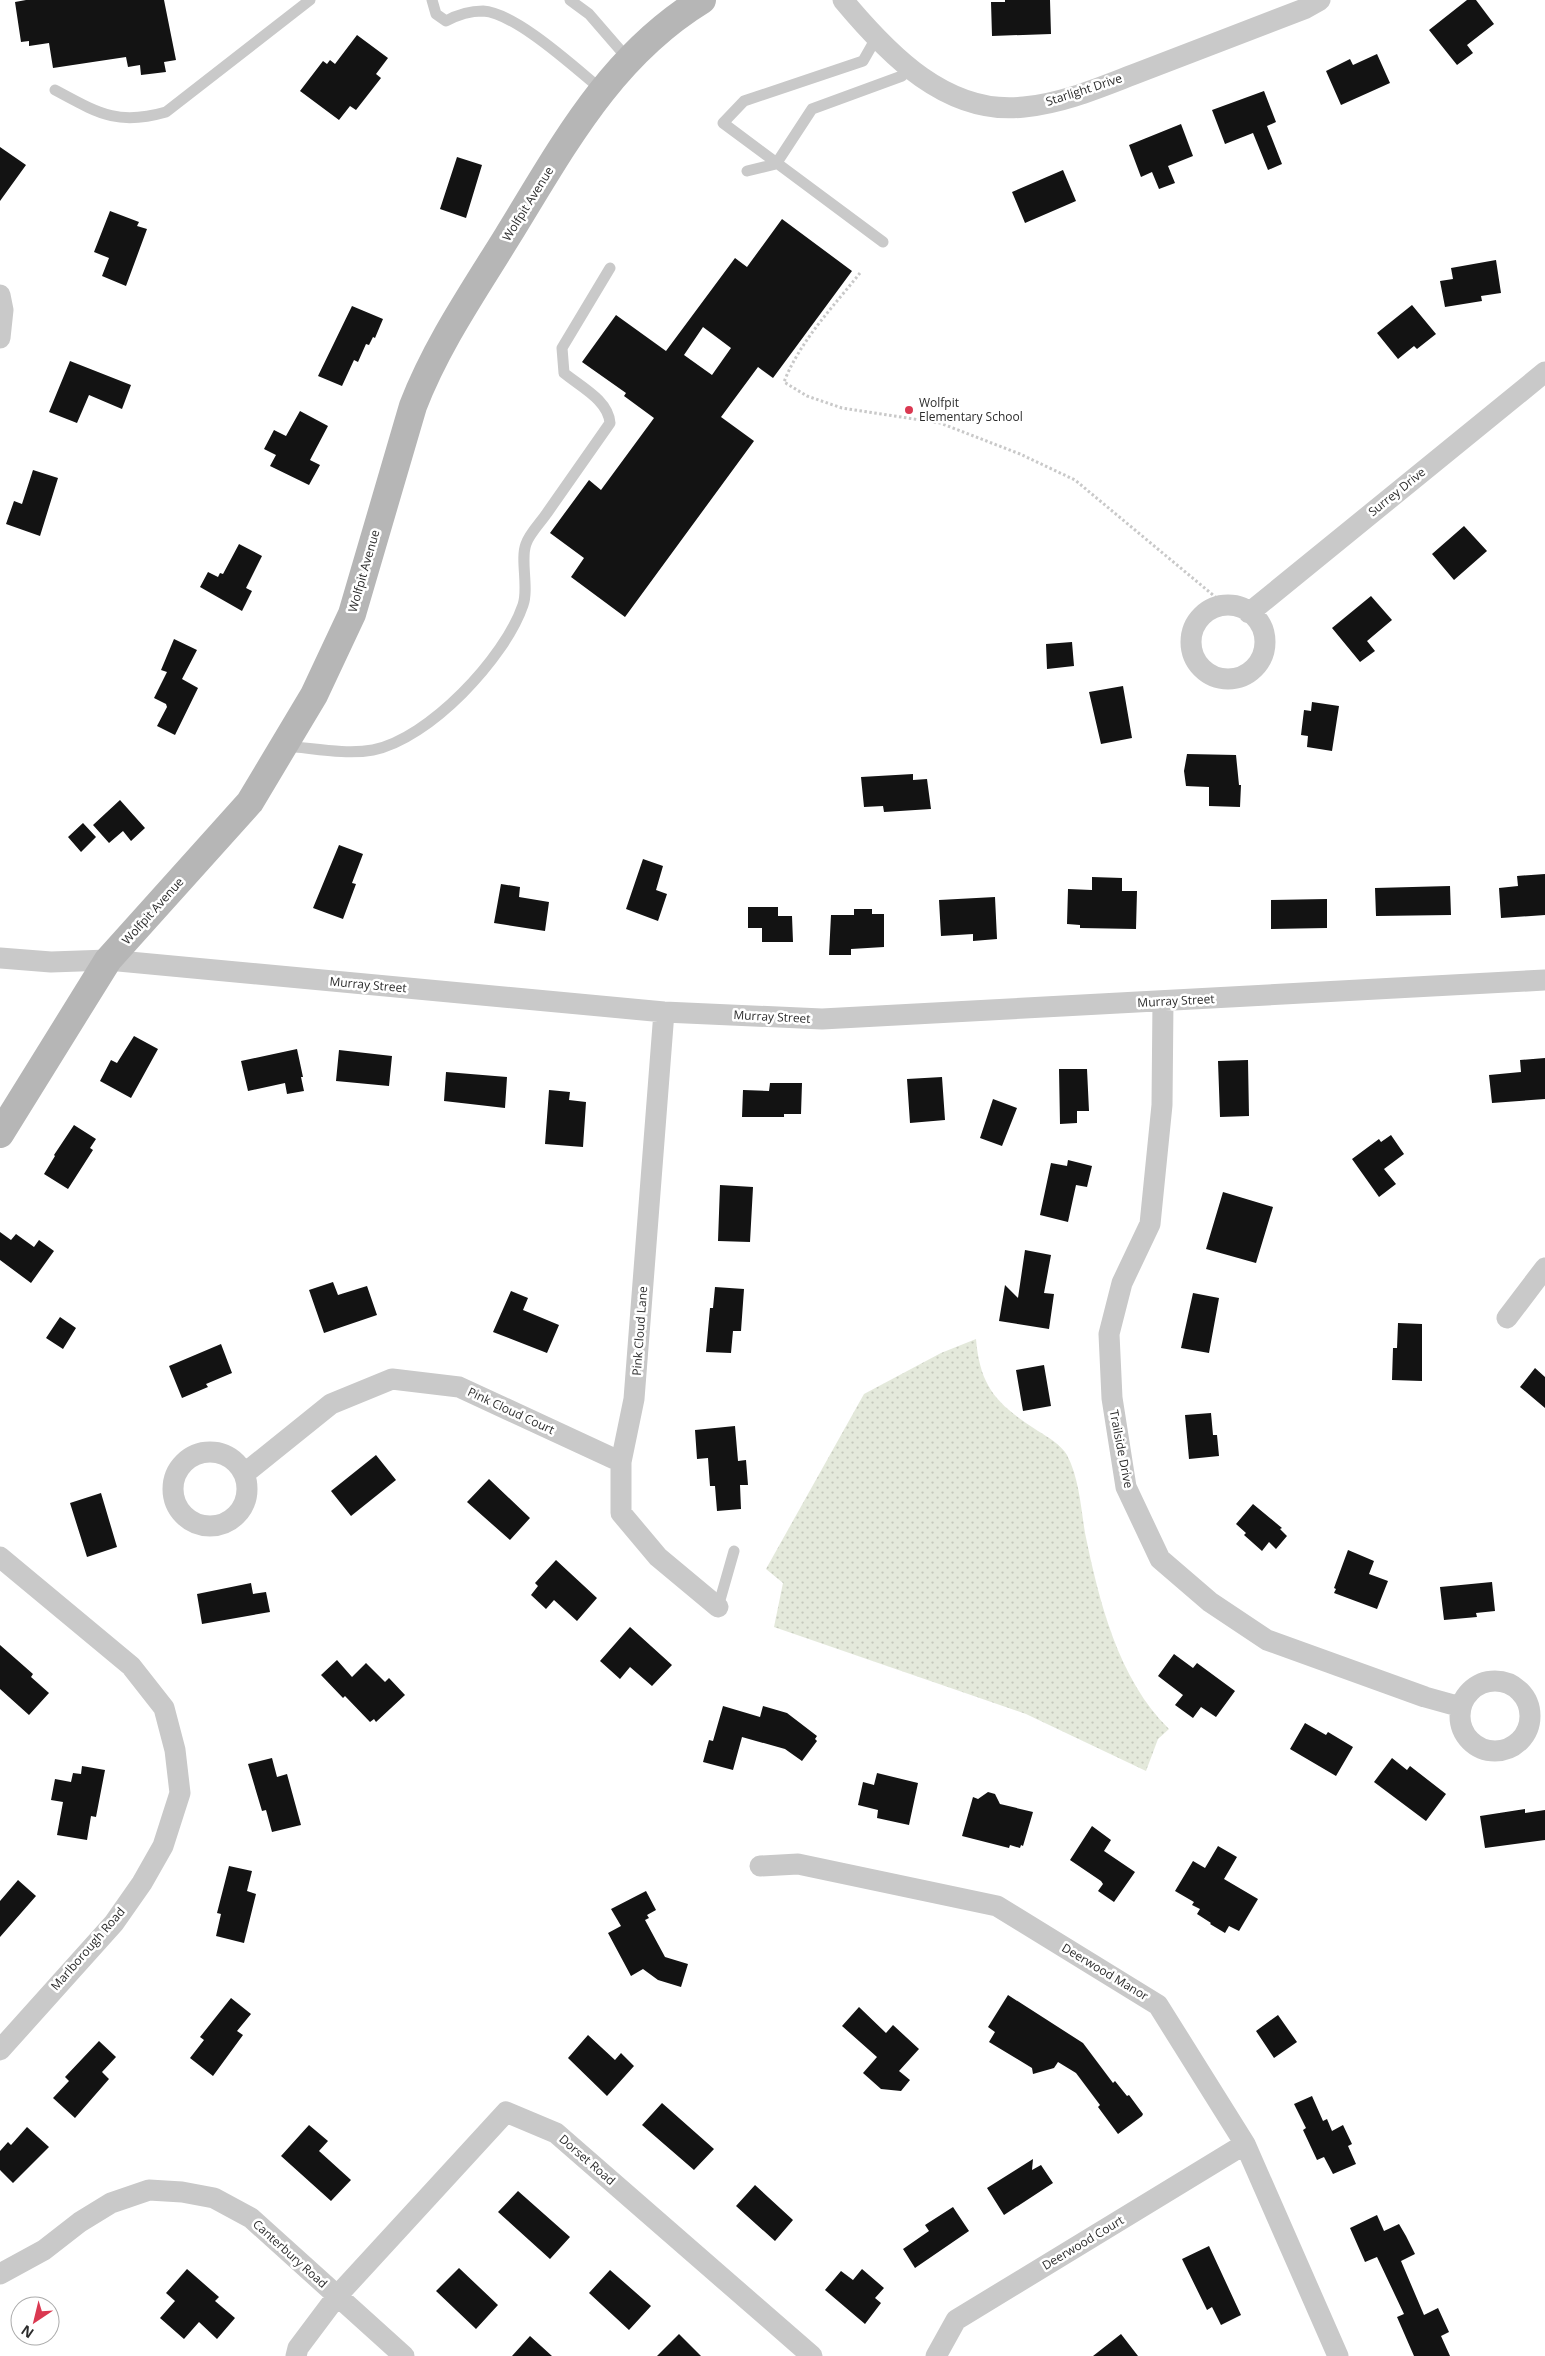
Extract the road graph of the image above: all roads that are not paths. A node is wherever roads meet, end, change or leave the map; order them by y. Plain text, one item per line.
1 (310, 0) edge
2 (432, 0) edge
3 (570, 0) edge
4 (702, 0) edge
5 (843, 0) edge
6 (1320, 0) edge
7 (875, 40) junction
8 (628, 59) junction
9 (907, 68) junction
10 (56, 90) dead end
11 (602, 90) junction
12 (776, 164) junction
13 (747, 171) dead end
14 (883, 242) dead end
15 (610, 268) dead end
16 (0, 295) edge
17 (0, 338) edge
18 (1545, 372) edge
19 (1249, 612) junction
20 (284, 746) junction
21 (0, 958) edge
22 (108, 960) junction
23 (1545, 980) edge
24 (1163, 1001) junction
25 (664, 1012) junction
26 (0, 1134) edge
27 (1545, 1268) edge
28 (1507, 1318) dead end
29 (621, 1462) junction
30 (244, 1474) dead end
31 (734, 1551) dead end
32 (0, 1558) edge
33 (718, 1607) joint
34 (1461, 1707) dead end
35 (760, 1866) dead end
36 (0, 2050) edge
37 (1245, 2144) junction
38 (0, 2274) edge
39 (337, 2296) junction
40 (296, 2356) edge
41 (404, 2356) edge
42 (812, 2356) edge
43 (936, 2356) edge
44 (1338, 2356) edge

1 - 10 lane
2 - 11 lane
3 - 8 lane
4 - 8 street, Wolfpit Avenue
5 - 7 street, Starlight Drive
6 - 9 street, Starlight Drive
7 - 9 street, Starlight Drive
7 - 12 lane
8 - 11 street, Wolfpit Avenue
9 - 12 lane
11 - 20 street, Wolfpit Avenue
12 - 13 lane
12 - 14 lane
15 - 20 lane
16 - 17 street
18 - 19 street, Surrey Drive
19 - 19 street
20 - 22 street, Wolfpit Avenue
21 - 22 street, Murray Street
22 - 25 street, Murray Street
22 - 26 street, Wolfpit Avenue
23 - 24 street, Murray Street
24 - 25 street, Murray Street
24 - 34 street, Trailside Drive
25 - 29 street, Pink Cloud Lane
27 - 28 street
29 - 30 street, Pink Cloud Court
29 - 33 street, Pink Cloud Lane
31 - 33 lane
32 - 36 street, Marlborough Road
35 - 37 street, Deerwood Manor
37 - 43 street, Deerwood Court
37 - 44 street, Deerwood Manor
38 - 39 street, Canterbury Road
39 - 40 street, Dorset Road
39 - 41 street, Canterbury Road
39 - 42 street, Dorset Road

